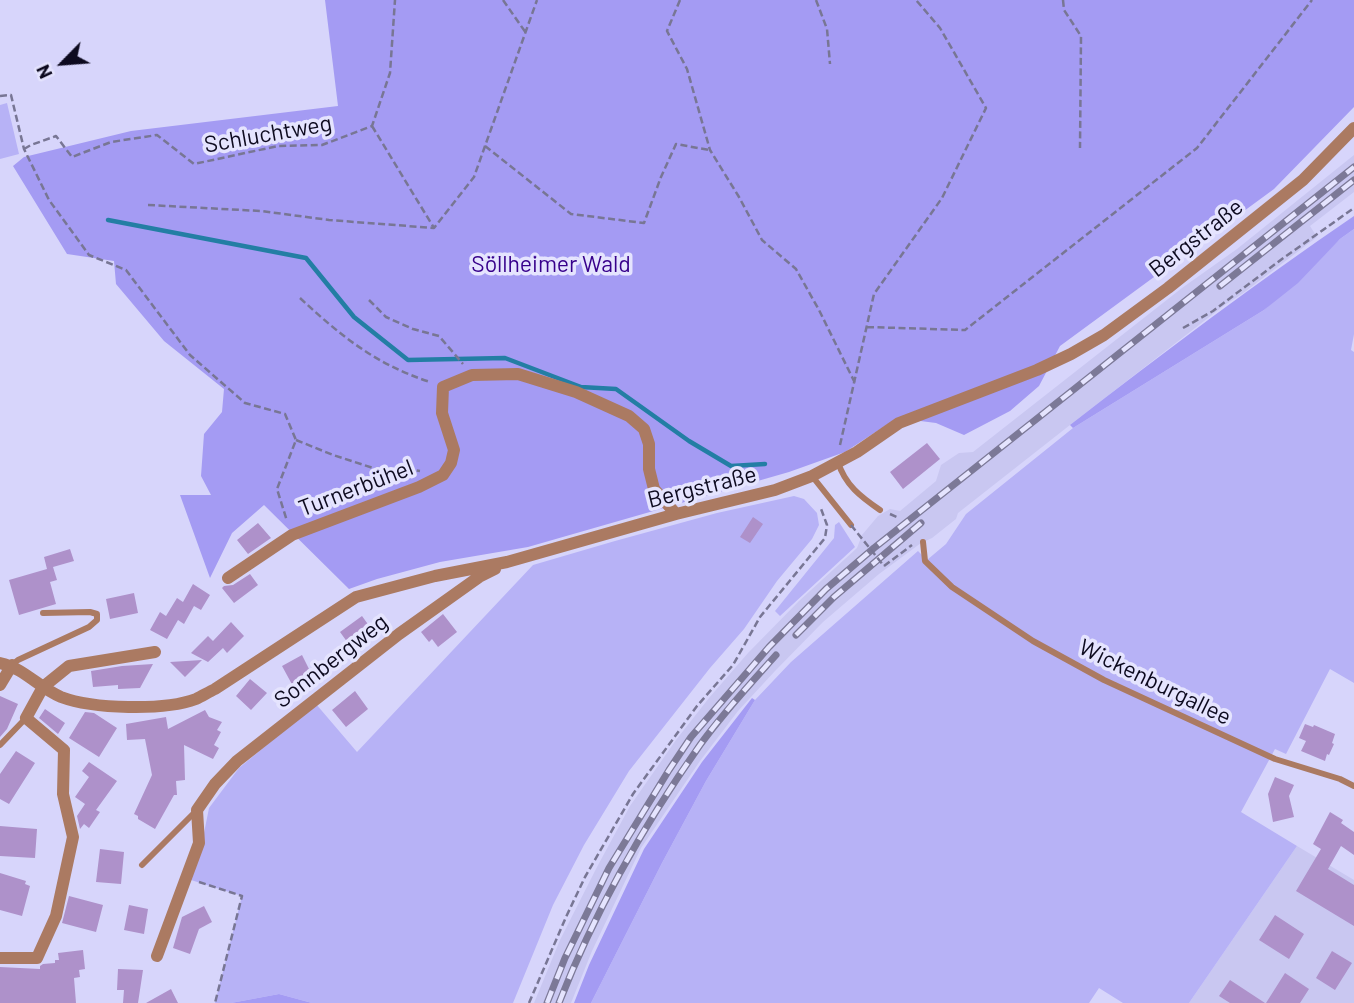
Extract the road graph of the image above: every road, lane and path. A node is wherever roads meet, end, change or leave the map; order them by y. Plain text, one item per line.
1 (395, 0) edge
2 (503, 0) edge
3 (537, 0) edge
4 (680, 0) edge
5 (816, 0) edge
6 (916, 0) edge
7 (1063, 0) edge
8 (1312, 0) edge
9 (526, 33) junction
10 (830, 64) dead end
11 (0, 96) edge
12 (372, 126) junction
13 (1354, 128) edge
14 (485, 146) junction
15 (1080, 148) dead end
16 (24, 149) junction
17 (710, 150) junction
18 (148, 205) dead end
19 (1354, 208) edge
20 (433, 228) junction
21 (300, 298) dead end
22 (369, 300) dead end
23 (867, 327) junction
24 (1184, 327) dead end
25 (472, 375) junction
26 (855, 383) junction
27 (443, 387) junction
28 (296, 440) junction
29 (838, 462) junction
30 (443, 475) junction
31 (812, 477) junction
32 (822, 508) dead end
33 (880, 510) dead end
34 (676, 514) junction
35 (851, 525) joint
36 (292, 535) junction
37 (920, 542) joint
38 (507, 562) junction
39 (228, 578) dead end
40 (43, 612) dead end
41 (155, 652) dead end
42 (6, 664) edge
43 (0, 685) edge
44 (43, 687) junction
45 (26, 718) junction
46 (0, 745) edge
47 (1354, 786) edge
48 (197, 810) junction
49 (142, 866) dead end
50 (186, 879) junction
51 (158, 956) dead end
52 (0, 958) edge
53 (215, 1003) edge
54 (529, 1003) edge

1 - 12 path
2 - 9 path
3 - 9 path
4 - 17 path
5 - 10 path
6 - 23 path
7 - 15 path
8 - 23 path
9 - 14 path
11 - 16 path
12 - 16 path, Schluchtweg
12 - 20 path
13 - 29 street, Bergstraße
14 - 17 path
14 - 20 path
16 - 28 path
17 - 26 path
18 - 20 path
19 - 24 path
21 - 27 path
22 - 25 path
23 - 26 path
25 - 27 street
25 - 34 street
26 - 29 path
27 - 30 street, Turnerbühel
28 - 30 path
28 - 36 path
29 - 31 street, Bergstraße
29 - 33 lane
30 - 36 street, Turnerbühel
31 - 34 street, Bergstraße
31 - 35 lane
32 - 54 path
34 - 38 street, Bergstraße
35 - 37 path, bridge
36 - 39 street, Turnerbühel
37 - 47 lane, Wickenburgallee
38 - 44 street, Bergstraße
38 - 48 street, Sonnbergweg
40 - 42 lane
41 - 44 street
42 - 43 street
42 - 44 street, Bergstraße
44 - 45 street
45 - 46 lane
45 - 52 street
48 - 49 lane, Sonnbergweg
48 - 50 street
50 - 51 street
50 - 53 path

